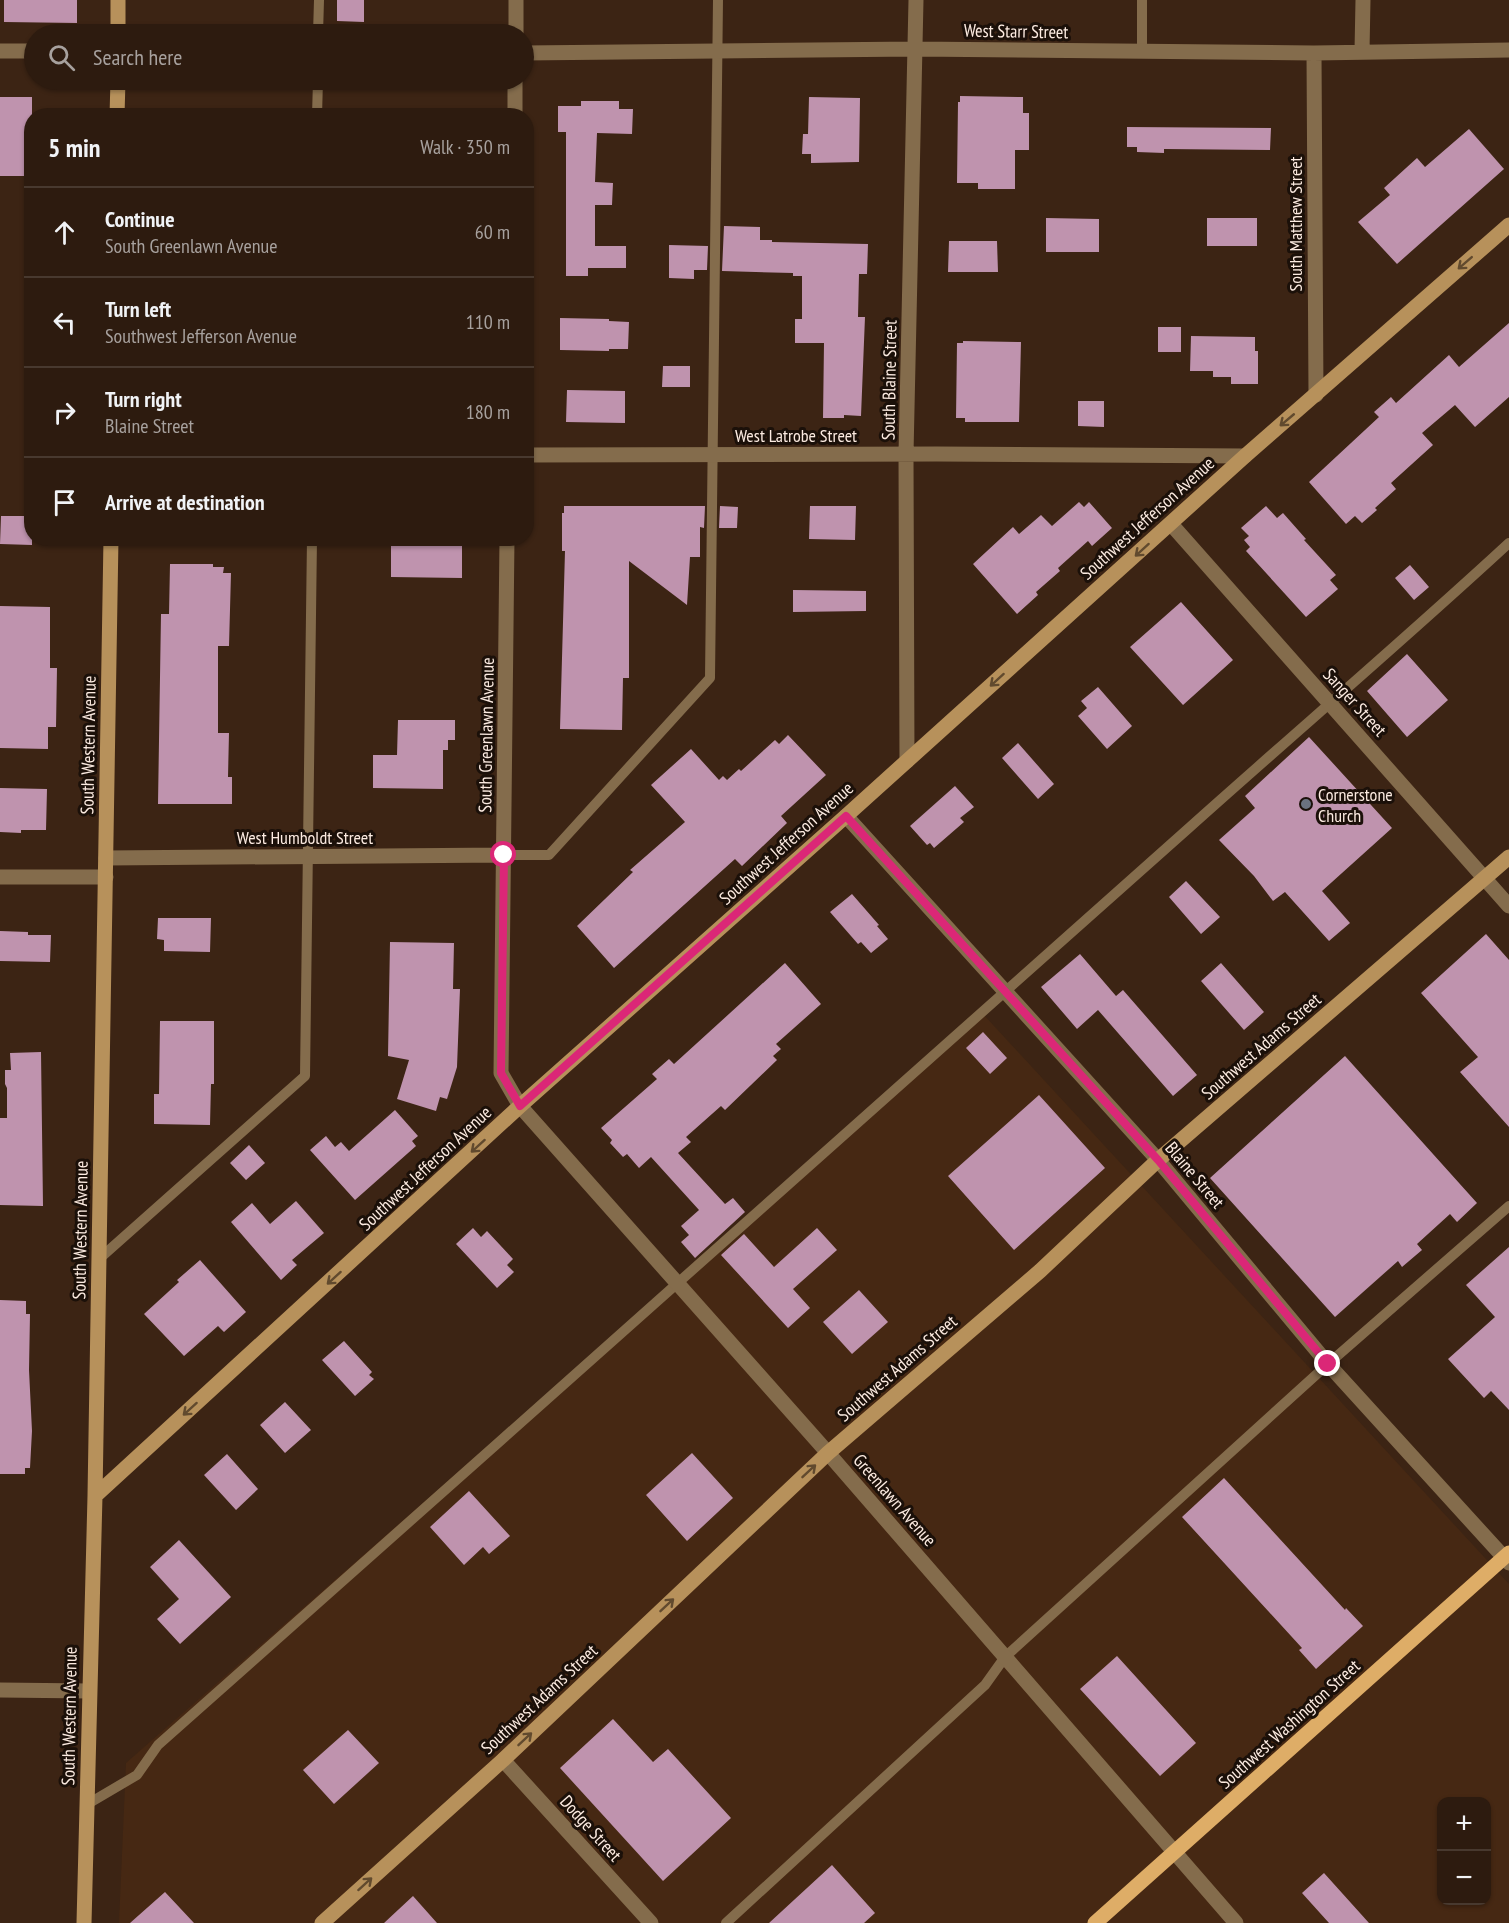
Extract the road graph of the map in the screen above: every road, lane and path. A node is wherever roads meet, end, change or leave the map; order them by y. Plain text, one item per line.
1 (118, 0) edge
2 (319, 0) edge
3 (516, 0) edge
4 (718, 0) edge
5 (916, 0) edge
6 (1142, 0) edge
7 (1363, 0) edge
8 (118, 24) edge
9 (318, 24) edge
10 (516, 24) edge
11 (915, 49) junction
12 (1509, 50) edge
13 (0, 51) edge
14 (24, 51) edge
15 (717, 51) junction
16 (1142, 51) junction
17 (1362, 51) junction
18 (534, 53) edge
19 (1314, 53) junction
20 (118, 90) edge
21 (318, 90) edge
22 (515, 90) edge
23 (117, 108) edge
24 (317, 108) edge
25 (515, 108) edge
26 (1506, 232) edge
27 (1316, 395) junction
28 (906, 454) junction
29 (534, 455) edge
30 (712, 455) junction
31 (1245, 456) junction
32 (1171, 524) junction
33 (1509, 543) edge
34 (111, 546) edge
35 (312, 546) edge
36 (507, 546) edge
37 (1329, 703) junction
38 (907, 760) junction
39 (846, 816) junction
40 (504, 855) junction
41 (308, 856) junction
42 (1509, 857) edge
43 (106, 858) junction
44 (0, 877) edge
45 (106, 877) junction
46 (1485, 879) junction
47 (1509, 906) edge
48 (1006, 993) junction
49 (520, 1106) junction
50 (1158, 1160) junction
51 (1509, 1206) edge
52 (99, 1259) junction
53 (677, 1283) junction
54 (1328, 1364) junction
55 (828, 1453) junction
56 (94, 1496) junction
57 (1507, 1558) edge
58 (1005, 1657) junction
59 (0, 1690) edge
60 (89, 1691) junction
61 (503, 1760) junction
62 (86, 1805) junction
63 (1175, 1852) junction
64 (84, 1923) edge
65 (321, 1923) edge
66 (651, 1923) edge
67 (726, 1923) edge
68 (1095, 1923) edge
69 (1236, 1923) edge

1 - 8 main road
2 - 9 lane
3 - 10 street
4 - 15 lane
5 - 11 street, South Blaine Street
6 - 16 lane
7 - 17 street
11 - 15 street, West Starr Street
11 - 16 street, West Starr Street
11 - 28 street, South Blaine Street
12 - 17 street, West Starr Street
13 - 14 street
15 - 18 street, West Starr Street
15 - 30 lane
16 - 19 street, West Starr Street
17 - 19 street, West Starr Street
19 - 27 street, South Matthew Street
20 - 23 main road
21 - 24 lane
22 - 25 street
26 -> 27 main road, Southwest Jefferson Avenue
27 -> 31 main road, Southwest Jefferson Avenue
28 - 30 street, West Latrobe Street
28 - 31 street, West Latrobe Street
28 - 38 street, South Blaine Street
29 - 30 street, West Latrobe Street
30 - 40 lane
31 - 32 main road, Southwest Jefferson Avenue
32 - 37 street, Sanger Street
32 -> 38 main road, Southwest Jefferson Avenue
33 - 37 lane
34 - 43 main road, South Western Avenue
35 - 41 lane
36 - 40 street, South Greenlawn Avenue
37 - 46 street, Sanger Street
37 - 48 lane
38 - 39 main road, Southwest Jefferson Avenue
39 - 48 street, Blaine Street
39 - 49 main road, Southwest Jefferson Avenue
40 - 41 street, West Humboldt Street
40 - 49 street, South Greenlawn Avenue
41 - 43 street, West Humboldt Street
41 - 52 lane
42 - 46 main road, Southwest Adams Street
43 - 45 main road, South Western Avenue
44 - 45 street
45 - 52 main road, South Western Avenue
46 - 47 street, Sanger Street
46 - 50 main road, Southwest Adams Street
48 - 50 street, Blaine Street
48 - 53 lane
49 - 53 street, Greenlawn Avenue
49 -> 56 main road, Southwest Jefferson Avenue
50 - 54 street, Blaine Street
50 - 55 main road, Southwest Adams Street
51 - 54 lane
52 - 56 main road, South Western Avenue
53 - 55 street, Greenlawn Avenue
53 - 62 lane
54 - 57 street, Blaine Street
54 - 58 lane
55 - 58 street, Greenlawn Avenue
61 -> 55 main road, Southwest Adams Street
56 - 60 main road, South Western Avenue
57 - 63 main road, Southwest Washington Street
58 - 63 street, Greenlawn Avenue
58 - 67 lane
59 - 60 street
60 - 62 main road, South Western Avenue
65 -> 61 main road, Southwest Adams Street
61 - 66 street, Dodge Street
62 - 64 main road, South Western Avenue
63 - 68 main road, Southwest Washington Street
63 - 69 street, Greenlawn Avenue

